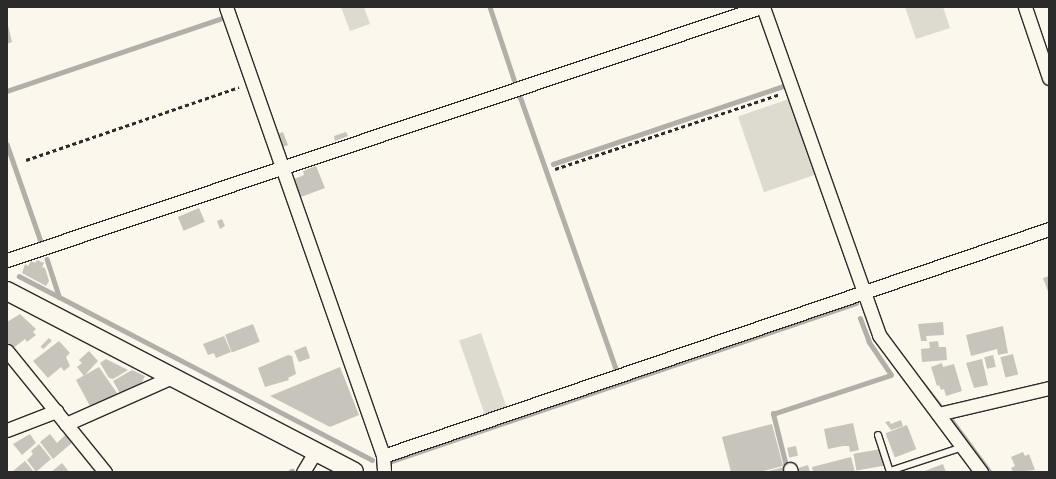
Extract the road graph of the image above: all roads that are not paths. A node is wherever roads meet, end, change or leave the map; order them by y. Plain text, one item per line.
1 (226, 7) edge
2 (762, 7) edge
3 (1025, 7) edge
4 (1049, 78) edge
5 (281, 167) junction
6 (1049, 229) edge
7 (7, 260) edge
8 (7, 291) edge
9 (862, 294) junction
10 (7, 351) edge
11 (172, 377) junction
12 (1049, 388) edge
13 (56, 411) junction
14 (938, 414) junction
15 (66, 424) junction
16 (7, 430) edge
17 (878, 435) dead end
18 (962, 447) junction
19 (383, 456) junction
20 (310, 465) edge
21 (102, 471) edge
22 (890, 471) edge
23 (354, 472) edge
24 (384, 472) edge
25 (981, 472) edge

1 - 5 street
2 - 5 street
2 - 9 street
3 - 4 street
5 - 7 street
5 - 19 street
6 - 9 street
8 - 11 street
9 - 14 street
9 - 19 street
10 - 13 street
11 - 15 street
11 - 20 street
12 - 14 street
13 - 15 street
13 - 16 street
14 - 18 street
15 - 21 street
17 - 22 lane
18 - 22 lane
18 - 25 street
19 - 24 street
20 - 23 street

